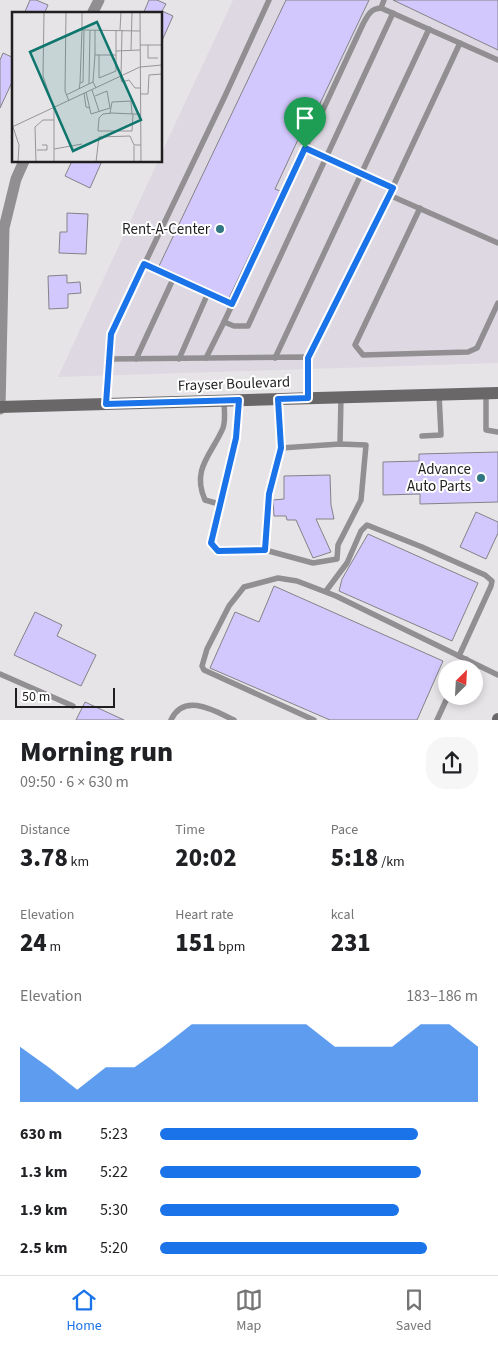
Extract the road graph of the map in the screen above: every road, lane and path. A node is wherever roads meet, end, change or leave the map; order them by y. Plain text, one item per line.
1 (99, 0) edge
2 (269, 0) edge
3 (384, 0) edge
4 (381, 8) junction
5 (93, 12) edge
6 (393, 13) junction
7 (429, 29) junction
8 (460, 43) junction
9 (498, 60) edge
10 (305, 148) junction
11 (326, 158) junction
12 (24, 162) edge
13 (362, 174) junction
14 (393, 188) junction
15 (389, 195) junction
16 (420, 208) junction
17 (498, 243) edge
18 (144, 264) junction
19 (174, 278) junction
20 (208, 293) junction
21 (232, 304) junction
22 (498, 304) edge
23 (224, 322) junction
24 (206, 358) junction
25 (275, 358) junction
26 (308, 358) junction
27 (109, 359) junction
28 (136, 359) junction
29 (178, 359) junction
30 (495, 392) edge
31 (439, 394) junction
32 (341, 397) junction
33 (308, 398) junction
34 (278, 399) junction
35 (224, 400) junction
36 (239, 400) junction
37 (106, 404) junction
38 (0, 408) edge
39 (498, 432) edge
40 (422, 436) dead end
41 (340, 444) junction
42 (281, 448) junction
43 (220, 504) junction
44 (265, 550) junction
45 (326, 592) junction
46 (459, 656) junction
47 (466, 659) joint
48 (0, 674) edge
49 (498, 675) edge
50 (444, 705) edge
51 (73, 706) dead end
52 (171, 720) edge
53 (234, 720) edge
54 (314, 720) edge
55 (437, 720) edge

1 - 5 street
2 - 18 lane
3 - 4 lane
4 - 6 lane
4 - 10 lane
6 - 7 lane
6 - 11 lane
7 - 8 lane
7 - 13 lane
8 - 9 lane
8 - 14 lane
10 - 11 lane
10 - 21 lane
11 - 13 lane
11 - 23 lane
12 - 38 street
13 - 14 lane
13 - 25 lane
14 - 15 lane
15 - 16 lane
15 - 26 lane
16 - 17 lane
16 - 22 lane
18 - 19 lane
18 - 27 lane
19 - 20 lane
19 - 28 lane
20 - 21 lane
20 - 29 lane
21 - 23 lane
23 - 24 lane
24 - 25 lane
24 - 29 lane
25 - 26 lane
26 - 33 lane
27 - 28 lane
27 - 37 lane
28 - 29 lane
30 - 31 main road, Frayser Boulevard
30 - 39 lane
31 - 32 main road, Frayser Boulevard
31 - 40 lane
32 - 33 main road, Frayser Boulevard
32 - 41 lane
33 - 34 main road, Frayser Boulevard
34 - 36 main road, Frayser Boulevard
34 - 42 lane
35 - 36 main road, Frayser Boulevard
35 - 37 main road, Frayser Boulevard
35 - 43 lane
36 - 43 lane
37 - 38 main road, Frayser Boulevard
41 - 42 lane
41 - 44 lane
42 - 44 lane
43 - 44 lane
45 - 46 lane
45 - 46 lane
45 - 54 lane
46 - 47 lane
47 - 49 lane
48 - 51 lane
50 - 55 lane
52 - 53 lane

